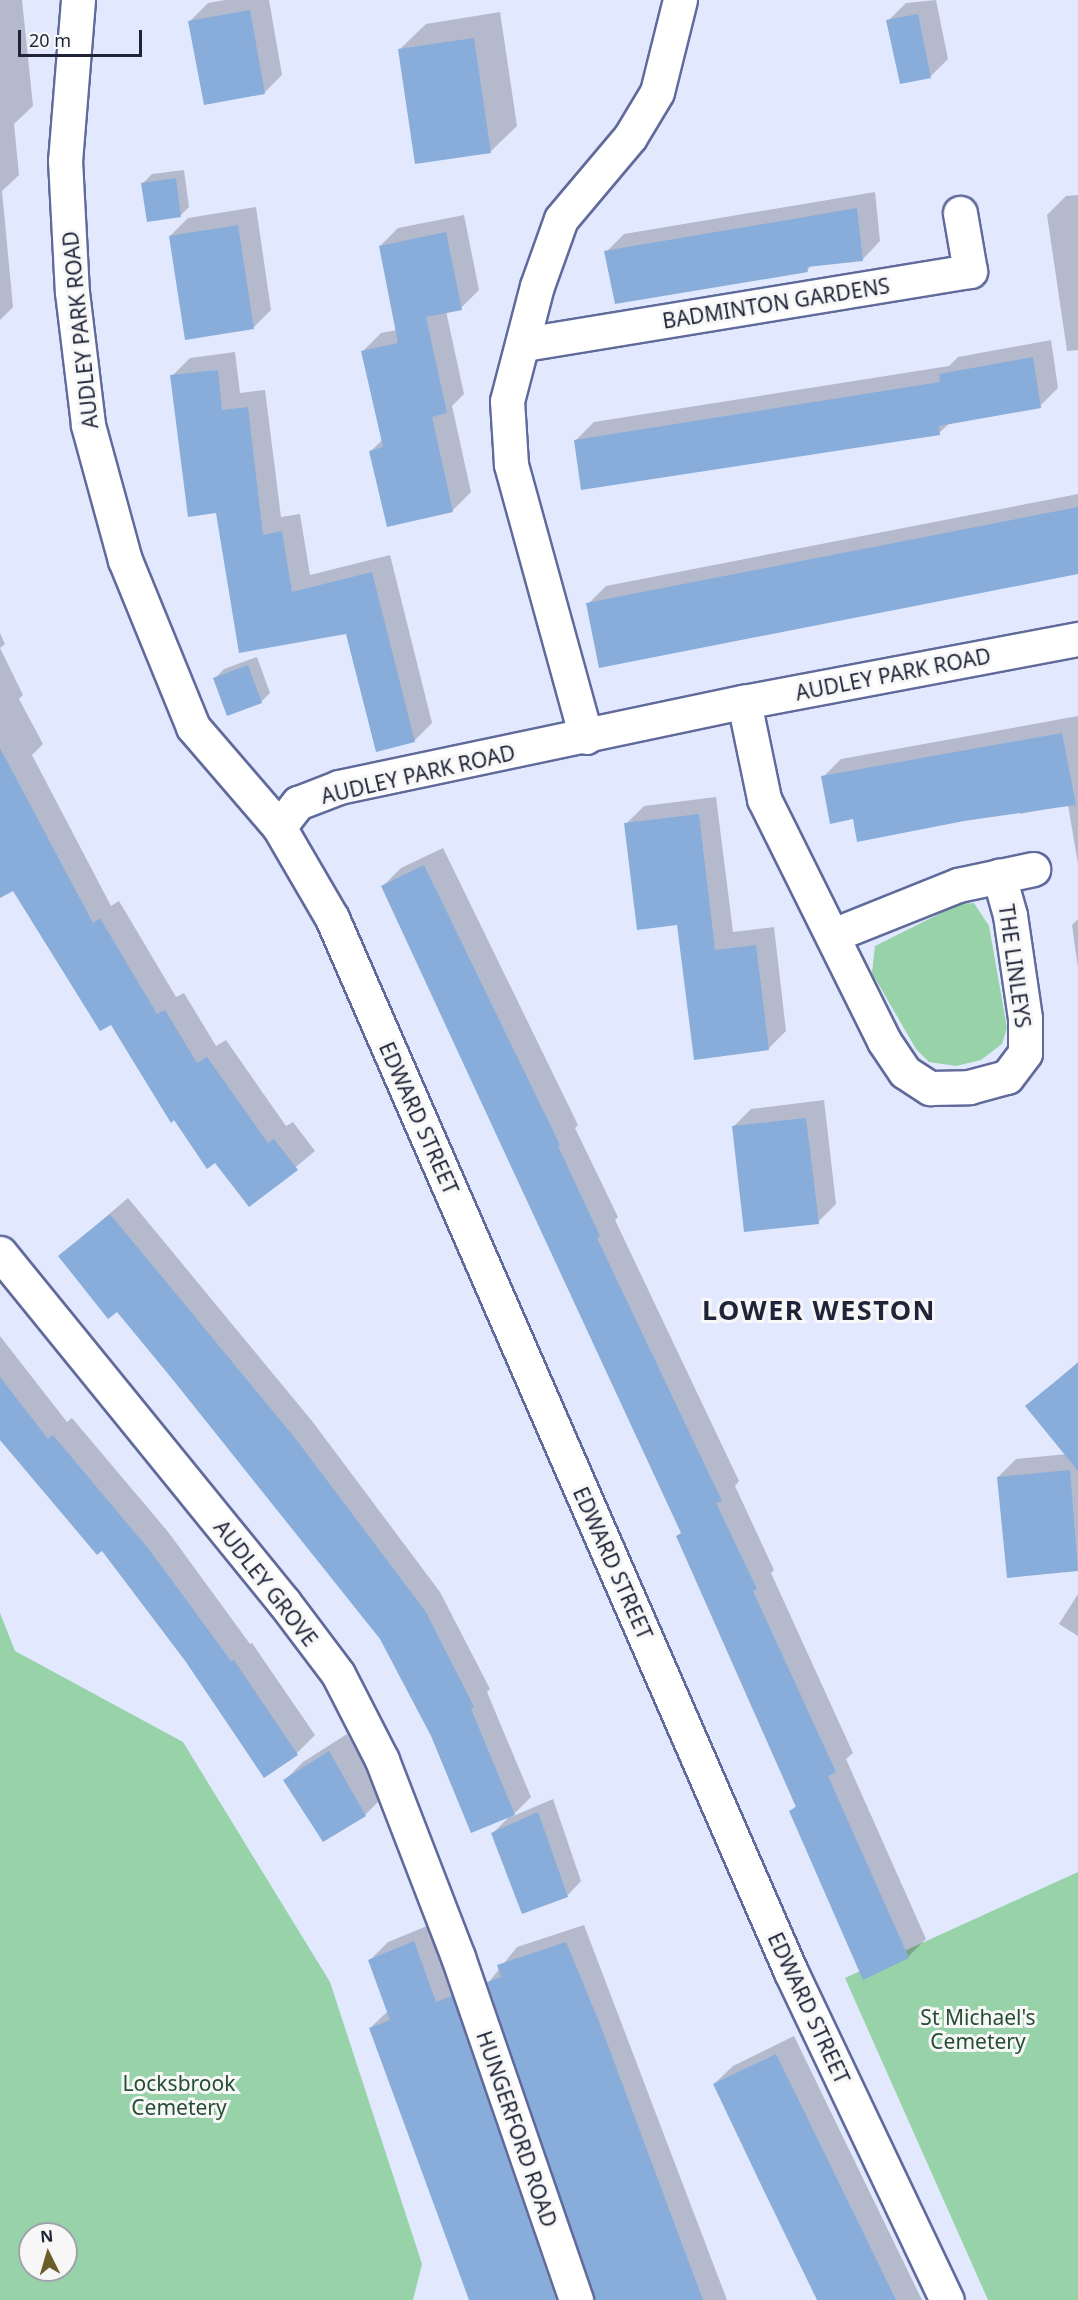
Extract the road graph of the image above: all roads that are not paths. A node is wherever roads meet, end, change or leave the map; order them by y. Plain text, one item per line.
1 (78, 0) edge
2 (680, 0) edge
3 (960, 213) dead end
4 (525, 344) junction
5 (1078, 639) edge
6 (744, 702) junction
7 (586, 737) junction
8 (279, 827) junction
9 (1033, 869) dead end
10 (999, 876) junction
11 (833, 935) junction
12 (0, 1253) edge
13 (458, 1957) joint
14 (576, 2300) edge
15 (947, 2300) edge

1 - 8 street, AUDLEY PARK ROAD
2 - 4 street
3 - 4 street, BADMINTON GARDENS
4 - 7 street
5 - 6 street, AUDLEY PARK ROAD
6 - 7 street, AUDLEY PARK ROAD
6 - 11 street, THE LINLEYS
7 - 8 street, AUDLEY PARK ROAD
8 - 15 street, EDWARD STREET
9 - 10 street, THE LINLEYS
10 - 11 street, THE LINLEYS
10 - 11 street, THE LINLEYS
12 - 13 street, AUDLEY GROVE
13 - 14 street, HUNGERFORD ROAD

